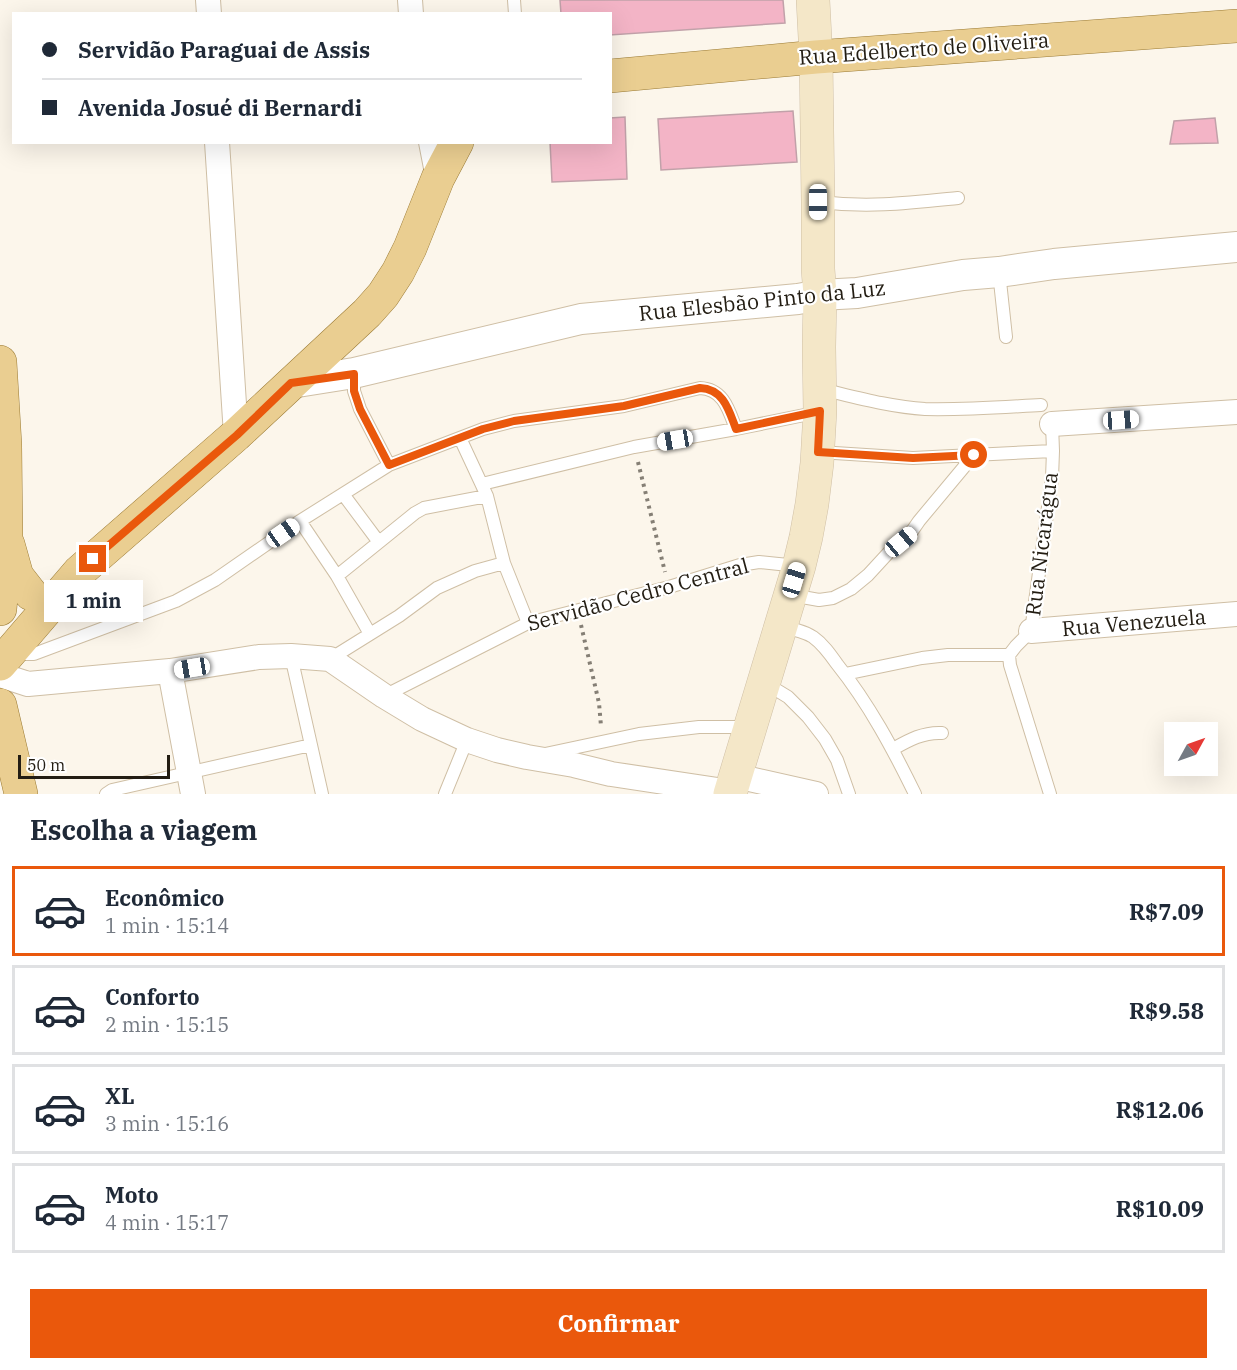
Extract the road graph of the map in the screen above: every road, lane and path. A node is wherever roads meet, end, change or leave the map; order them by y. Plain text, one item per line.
1 (813, 0) edge
2 (1237, 26) edge
3 (816, 57) junction
4 (612, 76) edge
5 (217, 144) edge
6 (431, 144) edge
7 (456, 144) edge
8 (438, 178) junction
9 (958, 198) dead end
10 (818, 202) junction
11 (1237, 247) edge
12 (999, 272) junction
13 (820, 295) junction
14 (1006, 337) dead end
15 (0, 362) edge
16 (354, 374) junction
17 (291, 383) junction
18 (820, 400) junction
19 (1237, 412) edge
20 (1046, 415) junction
21 (736, 429) junction
22 (237, 435) junction
23 (460, 438) junction
24 (634, 447) junction
25 (1053, 451) junction
26 (818, 452) junction
27 (974, 455) junction
28 (389, 465) junction
29 (485, 490) junction
30 (343, 494) junction
31 (300, 521) junction
32 (378, 541) junction
33 (3, 543) edge
34 (504, 563) junction
35 (79, 572) junction
36 (337, 576) junction
37 (794, 580) junction
38 (669, 587) junction
39 (31, 594) junction
40 (0, 608) edge
41 (577, 610) junction
42 (1237, 614) edge
43 (528, 623) junction
44 (780, 626) junction
45 (1031, 631) junction
46 (370, 634) junction
47 (1009, 655) junction
48 (291, 656) junction
49 (330, 659) junction
50 (3, 664) edge
51 (170, 671) junction
52 (845, 674) junction
53 (764, 682) junction
54 (384, 696) junction
55 (0, 705) edge
56 (751, 727) junction
57 (942, 733) dead end
58 (467, 740) junction
59 (603, 742) junction
60 (311, 745) junction
61 (893, 749) junction
62 (526, 757) junction
63 (14, 784) edge
64 (191, 784) edge
65 (732, 787) edge
66 (106, 794) edge
67 (322, 794) edge
68 (445, 794) edge
69 (816, 794) edge
70 (849, 794) edge
71 (915, 794) edge
72 (1050, 794) edge

1 - 3 main road
2 - 3 main road, Rua Edelberto de Oliveira
3 - 4 main road, Rua Edelberto de Oliveira
3 - 10 main road
5 - 22 street
6 - 8 street
7 - 8 main road
8 - 17 main road
9 - 10 lane
10 - 13 main road
11 - 12 street, Rua Elesbão Pinto da Luz
12 - 13 street, Rua Elesbão Pinto da Luz
12 - 14 lane
13 - 16 street, Rua Elesbão Pinto da Luz
13 - 18 main road
15 - 33 main road
16 - 17 street, Rua Elesbão Pinto da Luz
16 - 28 lane
17 - 22 main road
18 - 20 lane
18 - 21 lane
18 - 26 main road
19 - 20 street
20 - 25 lane, Rua Nicarágua
21 - 23 lane
21 - 24 lane
22 - 35 main road
23 - 28 lane
23 - 29 lane
24 - 29 lane
24 - 38 path
25 - 27 lane
25 - 45 lane, Rua Nicarágua
26 - 27 lane
26 - 37 main road
27 - 37 lane, Servidão Cedro Central
28 - 30 lane
29 - 32 lane
29 - 34 lane
30 - 31 lane
30 - 32 lane
31 - 36 lane
31 - 50 lane
32 - 36 lane
33 - 39 main road
33 - 40 main road
34 - 43 lane
34 - 46 lane
35 - 39 main road
35 - 50 main road
36 - 46 lane
37 - 38 lane, Servidão Cedro Central
37 - 44 main road
38 - 41 lane, Servidão Cedro Central
39 - 40 main road
41 - 43 lane, Servidão Cedro Central
41 - 59 path
42 - 45 street, Rua Venezuela
43 - 54 lane, Servidão Cedro Central
44 - 52 lane
44 - 53 main road
45 - 47 lane, Rua Nicarágua
46 - 49 lane
47 - 52 lane
47 - 72 lane
48 - 49 street
48 - 51 street
48 - 60 lane
49 - 54 street
50 - 51 street
51 - 64 street
52 - 61 lane
53 - 56 main road
53 - 70 lane
54 - 58 street
55 - 63 main road
56 - 59 lane
56 - 65 main road
57 - 61 lane
58 - 62 street
58 - 68 lane
59 - 62 lane
60 - 64 lane
60 - 67 lane
61 - 71 lane
62 - 65 street
64 - 66 lane
65 - 69 street

